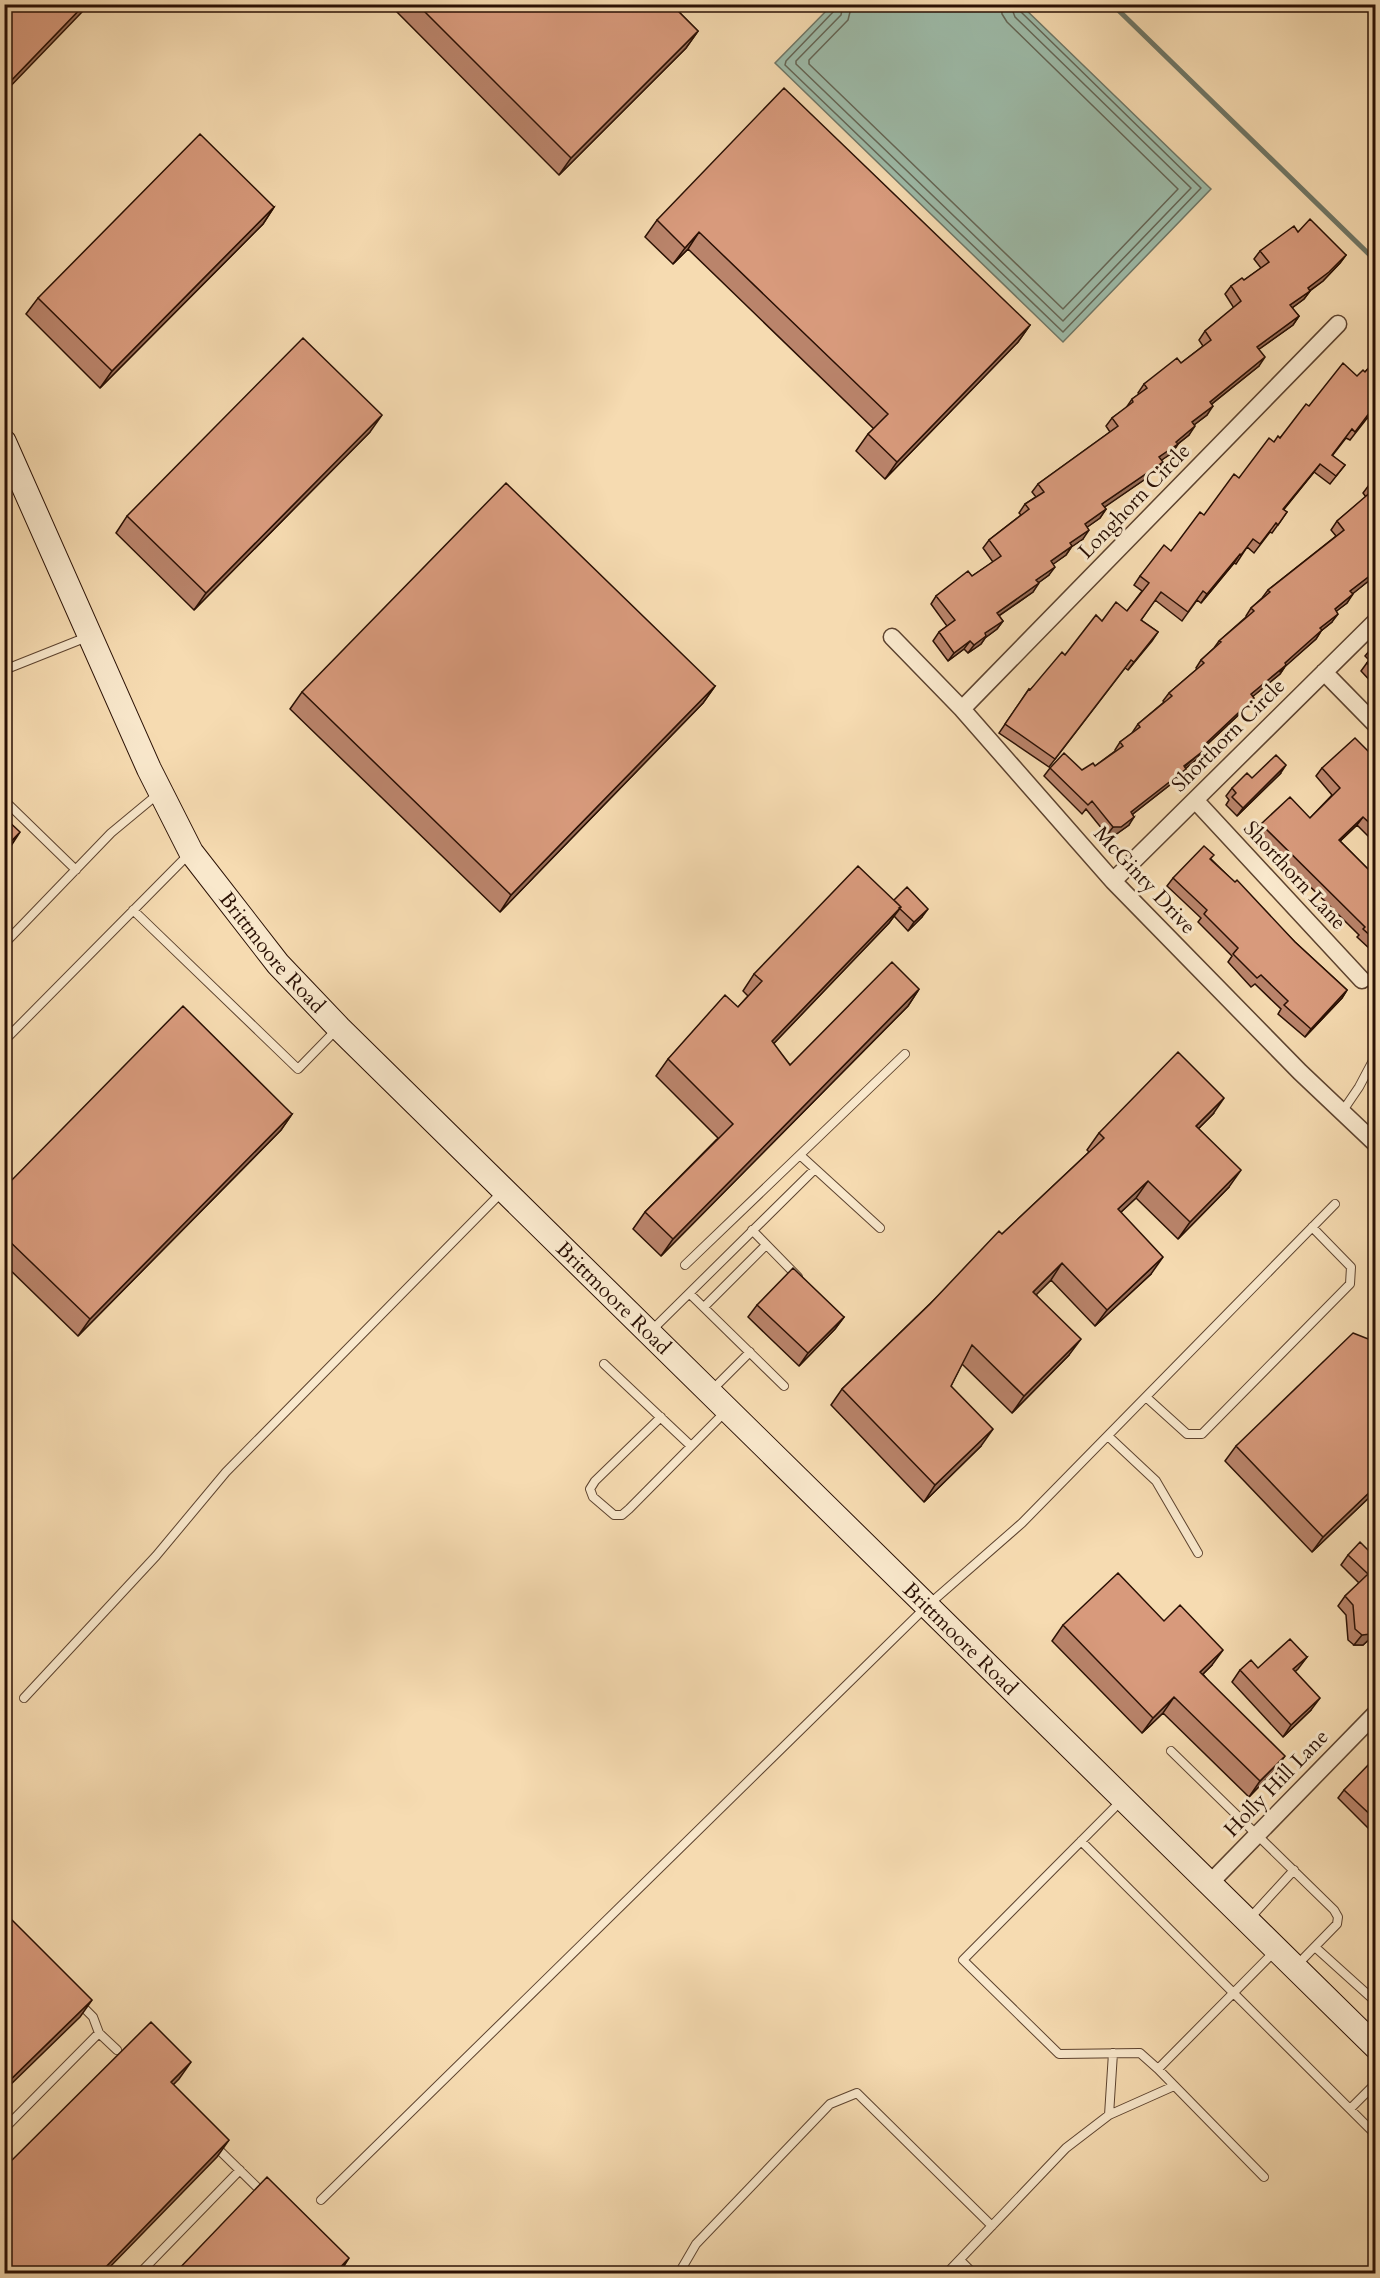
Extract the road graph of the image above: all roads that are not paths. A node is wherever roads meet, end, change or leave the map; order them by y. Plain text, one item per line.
1 (1338, 324) dead end
2 (4, 442) edge
3 (1376, 621) edge
4 (91, 636) junction
5 (892, 637) dead end
6 (4, 670) edge
7 (1324, 672) junction
8 (962, 709) junction
9 (1376, 725) edge
10 (161, 792) junction
11 (4, 800) edge
12 (1195, 800) junction
13 (191, 852) junction
14 (76, 870) junction
15 (1113, 881) junction
16 (133, 910) junction
17 (4, 944) edge
18 (1362, 980) dead end
19 (339, 1028) junction
20 (4, 1041) edge
21 (905, 1054) dead end
22 (1376, 1055) edge
23 (1342, 1112) junction
24 (1376, 1144) edge
25 (800, 1155) junction
26 (815, 1169) junction
27 (504, 1190) junction
28 (1335, 1204) dead end
29 (1312, 1227) junction
30 (880, 1228) dead end
31 (752, 1230) junction
32 (766, 1245) junction
33 (684, 1265) dead end
34 (807, 1286) edge
35 (690, 1294) junction
36 (704, 1307) junction
37 (649, 1333) junction
38 (750, 1352) junction
39 (604, 1364) dead end
40 (784, 1386) dead end
41 (709, 1392) junction
42 (1146, 1397) junction
43 (727, 1410) junction
44 (661, 1417) junction
45 (1108, 1436) junction
46 (691, 1446) junction
47 (1198, 1553) dead end
48 (927, 1606) junction
49 (24, 1698) dead end
50 (1376, 1713) edge
51 (1171, 1751) dead end
52 (1123, 1799) junction
53 (1258, 1834) junction
54 (1081, 1841) junction
55 (1294, 1870) junction
56 (1209, 1884) junction
57 (1247, 1921) junction
58 (1315, 1947) junction
59 (1276, 1950) junction
60 (1295, 1967) junction
61 (68, 1992) edge
62 (1234, 1994) junction
63 (1376, 2002) edge
64 (99, 2033) junction
65 (1372, 2038) edge
66 (117, 2050) dead end
67 (1113, 2053) junction
68 (1158, 2069) junction
69 (1376, 2083) edge
70 (1174, 2086) junction
71 (1350, 2109) junction
72 (1109, 2115) junction
73 (4, 2129) edge
74 (1376, 2135) edge
75 (206, 2137) edge
76 (240, 2170) junction
77 (1264, 2177) dead end
78 (321, 2200) dead end
79 (273, 2202) edge
80 (992, 2226) junction
81 (330, 2258) edge
82 (960, 2259) junction
83 (139, 2274) edge
84 (346, 2274) edge
85 (684, 2274) edge
86 (946, 2274) edge
87 (974, 2274) edge

1 - 8 street, Longhorn Circle
2 - 4 main road, Brittmoore Road
3 - 7 street, Shorthorn Circle
4 - 6 lane
4 - 10 main road, Brittmoore Road
5 - 8 street, McGinty Drive
7 - 9 street
7 - 12 street, Shorthorn Circle
8 - 15 street, McGinty Drive
10 - 13 main road, Brittmoore Road
10 - 14 lane
11 - 14 lane
12 - 15 street, Shorthorn Circle
12 - 18 street, Shorthorn Lane
13 - 16 lane
13 - 19 main road, Brittmoore Road
14 - 17 lane
15 - 23 street, McGinty Drive
16 - 19 lane
16 - 20 lane
19 - 27 main road, Brittmoore Road
21 - 25 lane
22 - 23 lane
23 - 24 street, McGinty Drive
25 - 26 lane
25 - 33 lane
26 - 30 lane
26 - 31 lane
27 - 37 main road, Brittmoore Road
27 - 49 lane
28 - 29 lane
29 - 42 lane
29 - 42 lane
31 - 32 lane
31 - 35 lane
32 - 34 lane
32 - 36 lane
35 - 36 lane
35 - 37 lane
36 - 38 lane
37 - 41 main road, Brittmoore Road
38 - 40 lane
38 - 41 lane
39 - 44 lane
41 - 43 main road, Brittmoore Road
42 - 45 lane
43 - 46 lane
43 - 48 main road, Brittmoore Road
44 - 46 lane
44 - 46 lane
45 - 47 lane
45 - 48 lane
48 - 52 main road, Brittmoore Road
48 - 78 lane
50 - 53 street, Holly Hill Lane
51 - 53 lane
52 - 54 lane
52 - 56 main road, Brittmoore Road
53 - 55 lane
53 - 56 street, Holly Hill Lane
54 - 62 lane
54 - 67 lane
55 - 57 lane
55 - 58 lane
56 - 57 main road, Brittmoore Road
57 - 59 main road, Brittmoore Road
58 - 60 lane
58 - 63 lane
59 - 60 main road, Brittmoore Road
59 - 62 lane
60 - 65 main road, Brittmoore Road
61 - 64 lane
62 - 68 lane
62 - 71 lane
64 - 66 lane
64 - 73 lane
67 - 68 lane
67 - 72 lane
68 - 70 lane
69 - 71 lane
70 - 72 lane
70 - 77 lane
71 - 74 lane
72 - 80 lane
75 - 76 lane
76 - 79 lane
76 - 83 lane
80 - 82 lane
80 - 85 lane
81 - 84 lane
82 - 86 lane
82 - 87 lane

